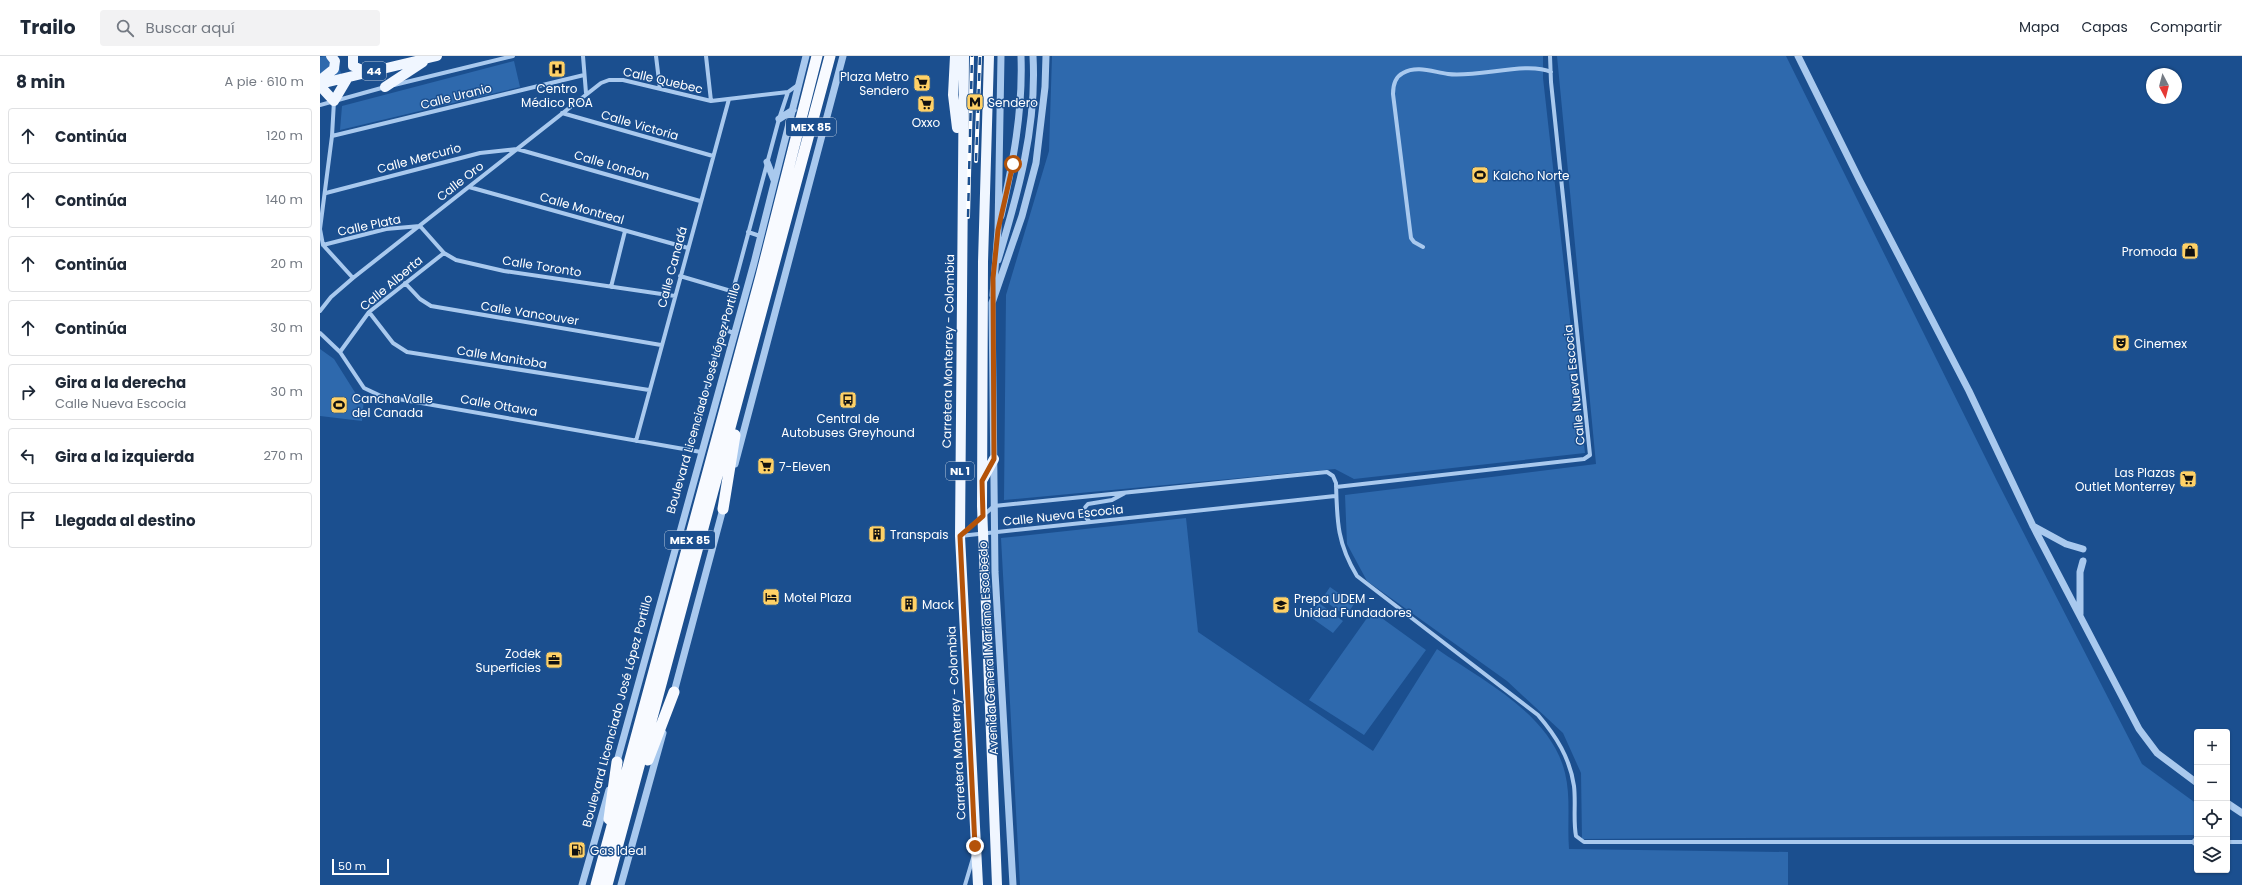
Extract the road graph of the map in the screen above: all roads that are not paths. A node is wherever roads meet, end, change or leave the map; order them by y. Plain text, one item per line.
1 (331, 56) edge
2 (353, 56) edge
3 (513, 56) edge
4 (582, 56) edge
5 (656, 56) edge
6 (706, 56) edge
7 (806, 56) edge
8 (817, 56) edge
9 (830, 56) edge
10 (843, 56) edge
11 (955, 56) edge
12 (964, 56) edge
13 (983, 56) edge
14 (989, 56) edge
15 (1001, 56) edge
16 (1021, 56) edge
17 (1033, 56) edge
18 (1046, 56) edge
19 (1550, 56) edge
20 (1798, 56) edge
21 (432, 57) edge
22 (367, 72) junction
23 (1551, 72) junction
24 (584, 75) junction
25 (346, 79) junction
26 (320, 80) edge
27 (799, 84) junction
28 (320, 85) edge
29 (385, 87) junction
30 (988, 88) junction
31 (660, 89) junction
32 (788, 92) junction
33 (586, 93) junction
34 (730, 99) junction
35 (711, 101) junction
36 (334, 102) junction
37 (320, 105) edge
38 (793, 110) junction
39 (562, 113) junction
40 (779, 119) junction
41 (332, 136) junction
42 (518, 149) junction
43 (713, 156) junction
44 (767, 162) junction
45 (963, 171) junction
46 (774, 181) junction
47 (470, 187) junction
48 (326, 193) junction
49 (788, 196) junction
50 (700, 201) junction
51 (420, 226) junction
52 (320, 229) edge
53 (625, 230) junction
54 (998, 230) junction
55 (748, 232) junction
56 (760, 236) junction
57 (323, 245) junction
58 (1424, 247) dead end
59 (688, 248) junction
60 (444, 253) junction
61 (680, 276) junction
62 (353, 278) junction
63 (993, 278) junction
64 (405, 283) junction
65 (611, 287) junction
66 (732, 291) junction
67 (675, 296) junction
68 (992, 303) junction
69 (320, 311) edge
70 (369, 312) junction
71 (722, 329) junction
72 (320, 333) edge
73 (734, 333) junction
74 (661, 345) junction
75 (340, 352) junction
76 (649, 390) junction
77 (736, 409) junction
78 (636, 440) junction
79 (690, 450) junction
80 (701, 452) junction
81 (994, 459) junction
82 (982, 481) junction
83 (1336, 487) junction
84 (1127, 492) junction
85 (1335, 496) junction
86 (994, 506) junction
87 (723, 509) junction
88 (983, 516) junction
89 (1090, 522) junction
90 (2034, 526) junction
91 (988, 533) junction
92 (960, 536) junction
93 (2084, 549) dead end
94 (2083, 561) dead end
95 (2080, 616) junction
96 (674, 692) junction
97 (617, 762) junction
98 (2194, 780) edge
99 (632, 795) junction
100 (2230, 805) edge
101 (2234, 808) junction
102 (2242, 813) edge
103 (2242, 818) edge
104 (2194, 841) edge
105 (2230, 842) edge
106 (2242, 842) edge
107 (608, 844) junction
108 (975, 846) junction
109 (582, 885) edge
110 (596, 885) edge
111 (607, 885) edge
112 (621, 885) edge
113 (965, 885) edge
114 (978, 885) edge
115 (997, 885) edge
116 (1013, 885) edge

1 - 26 main road
2 - 22 main road
3 - 29 street
4 - 24 street
5 - 31 street
6 - 35 street
7 - 27 street, Boulevard Licenciado José López Portillo
8 - 49 highway, MEX 85
9 - 49 highway, MEX 85
10 - 87 street
11 - 45 main road, NL 1
12 - 45 main road, Carretera Monterrey - Colombia / NL 1
13 - 30 main road
14 - 30 main road, NL 1
15 - 54 street
16 - 54 street
17 - 63 street
18 - 68 street, Avenida General Mariano Escobedo / NL 1
19 - 23 street, Calle Nueva Escocia
20 - 90 street
21 - 22 main road, 44
21 - 29 main road
22 - 25 main road, 44
23 - 58 street
23 - 83 street, Calle Nueva Escocia
24 - 33 street
24 - 41 street, Calle Uranio
25 - 28 main road, 44
25 - 36 main road
27 - 32 street
27 - 38 street, Boulevard Licenciado José López Portillo
28 - 36 main road
29 - 36 street
30 - 82 main road, NL 1
31 - 33 street, Calle Quebec
31 - 35 street, Calle Quebec
32 - 34 street, Calle Quebec
32 - 40 street
33 - 39 street, Calle Oro
34 - 35 street, Calle Quebec
34 - 43 street, Calle Canadá
36 - 37 street
36 - 41 street
38 - 40 street
38 - 46 street, Boulevard Licenciado José López Portillo
39 - 42 street, Calle Oro
39 - 43 street, Calle Victoria
40 - 44 street
41 - 48 street
42 - 47 street, Calle Oro
42 - 48 street, Calle Mercurio
42 - 50 street, Calle London
43 - 50 street, Calle Canadá
44 - 46 street
44 - 55 street
45 - 92 main road, Carretera Monterrey - Colombia / NL 1
46 - 56 street, Boulevard Licenciado José López Portillo
47 - 51 street, Calle Oro
47 - 53 street, Calle Montreal
48 - 52 street
49 - 77 highway, MEX 85
49 - 107 highway, Boulevard Licenciado José López Portillo / MEX 85
50 - 59 street, Calle Canadá
51 - 57 street, Calle Plata
51 - 60 street, Calle Toronto
51 - 62 street, Calle Oro
52 - 57 street
53 - 59 street, Calle Montreal
53 - 65 street
54 - 63 street
55 - 56 street
55 - 66 street
56 - 73 street, Boulevard Licenciado José López Portillo
57 - 62 street
59 - 61 street, Calle Canadá
60 - 64 street, Calle Alberta
60 - 65 street, Calle Toronto
61 - 66 street
61 - 67 street, Calle Canadá
62 - 69 street, Calle Oro
63 - 68 street
64 - 70 street, Calle Alberta
64 - 74 street, Calle Vancouver
65 - 67 street, Calle Toronto
66 - 71 street
67 - 74 street, Calle Canadá
68 - 81 street, Avenida General Mariano Escobedo / NL 1
70 - 75 street, Calle Alberta
70 - 76 street, Calle Manitoba
71 - 73 street
71 - 79 street
72 - 75 street, Calle Ottawa
73 - 80 street, Boulevard Licenciado José López Portillo
74 - 76 street, Calle Canadá
75 - 78 street, Calle Ottawa
76 - 78 street, Calle Canadá
77 - 87 highway
77 - 99 highway, MEX 85
78 - 79 street, Calle Ottawa
79 - 80 street, Calle Ottawa
80 - 97 street, Boulevard Licenciado José López Portillo
81 - 82 main road
81 - 86 street, Avenida General Mariano Escobedo / NL 1
82 - 88 main road, NL 1
83 - 84 street, Calle Nueva Escocia
83 - 85 street
84 - 86 street, Calle Nueva Escocia
84 - 89 street
85 - 89 street, Calle Nueva Escocia
85 - 104 street
86 - 88 street, Calle Nueva Escocia
86 - 91 street, Avenida General Mariano Escobedo / NL 1
87 - 96 street
88 - 91 main road, NL 1
88 - 92 street, Calle Nueva Escocia
89 - 91 street, Calle Nueva Escocia
90 - 93 street
90 - 95 street
91 - 92 street, Calle Nueva Escocia
91 - 115 main road, NL 1
91 - 116 street, Avenida General Mariano Escobedo / NL 1
92 - 108 main road, Carretera Monterrey - Colombia / NL 1
94 - 95 street
95 - 98 street
96 - 99 highway
96 - 112 street
97 - 107 highway
97 - 109 street, Boulevard Licenciado José López Portillo
99 - 111 highway, MEX 85
100 - 101 street
101 - 102 street
101 - 103 street
105 - 106 street
107 - 110 highway, Boulevard Licenciado José López Portillo / MEX 85
108 - 113 street
108 - 114 main road, Carretera Monterrey - Colombia / NL 1

